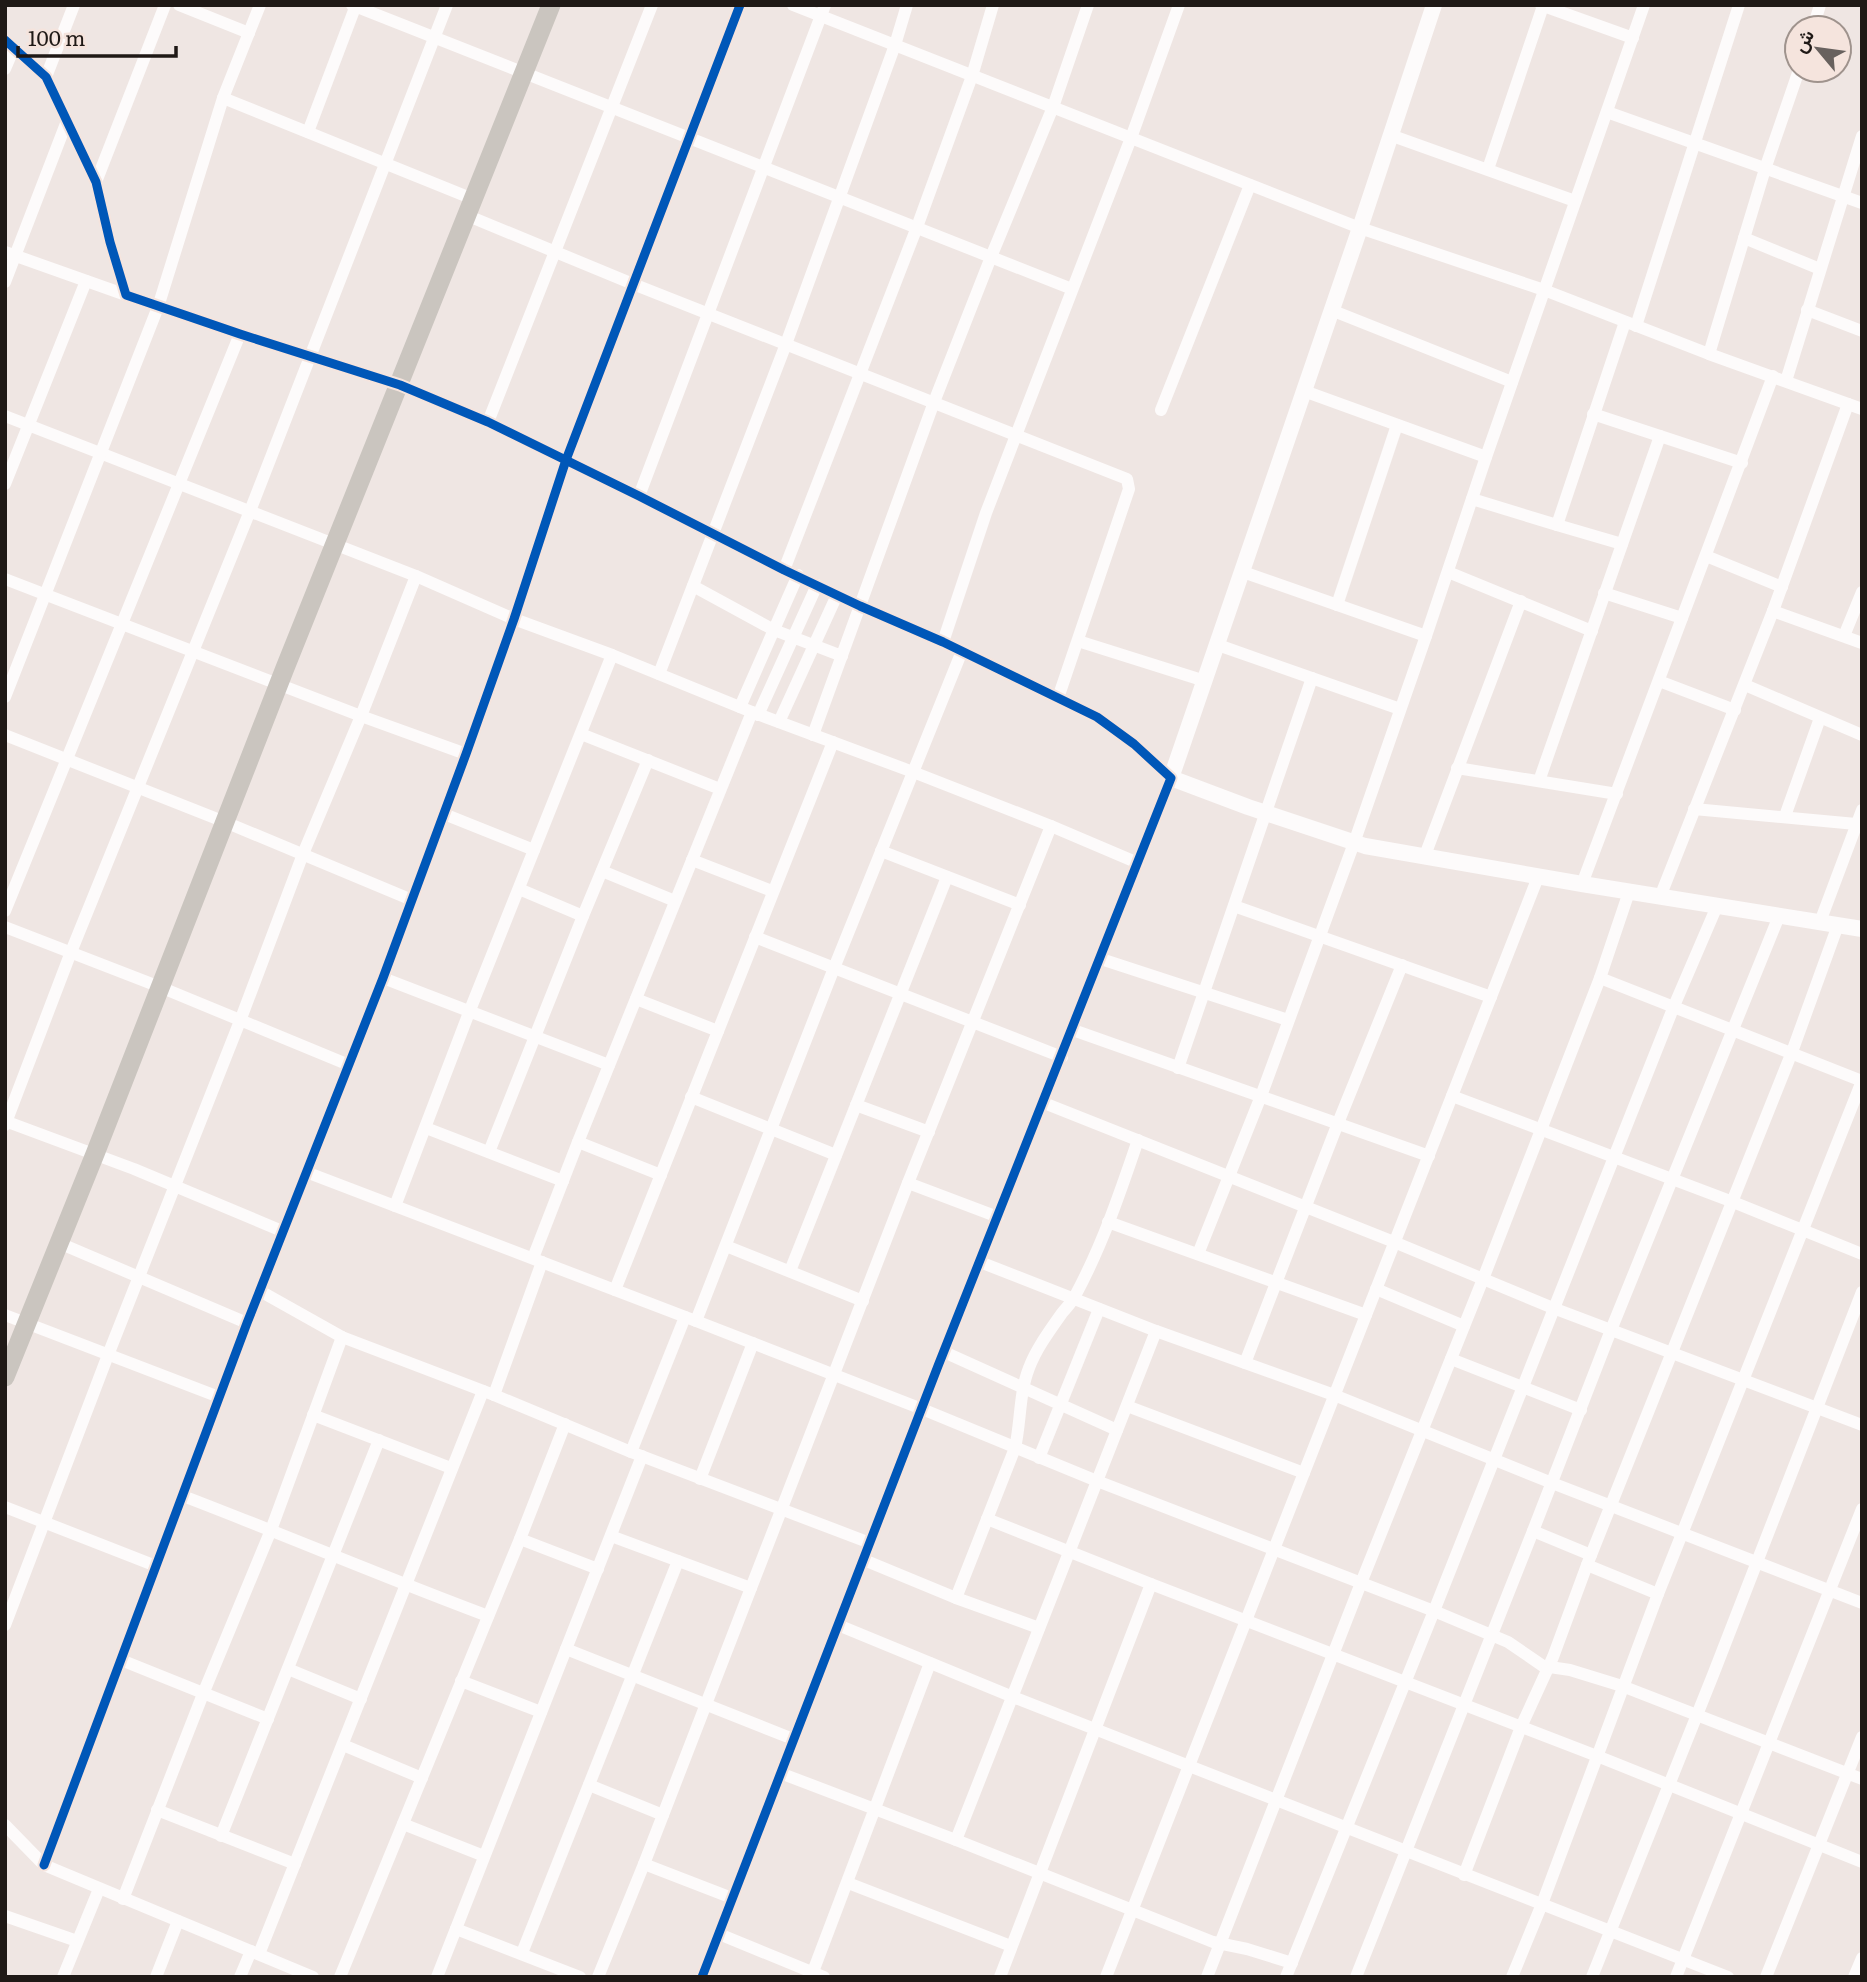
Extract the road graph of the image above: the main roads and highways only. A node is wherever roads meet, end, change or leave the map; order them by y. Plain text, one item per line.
1 (551, 5) edge
2 (5, 1377) edge

1 - 2 main road

